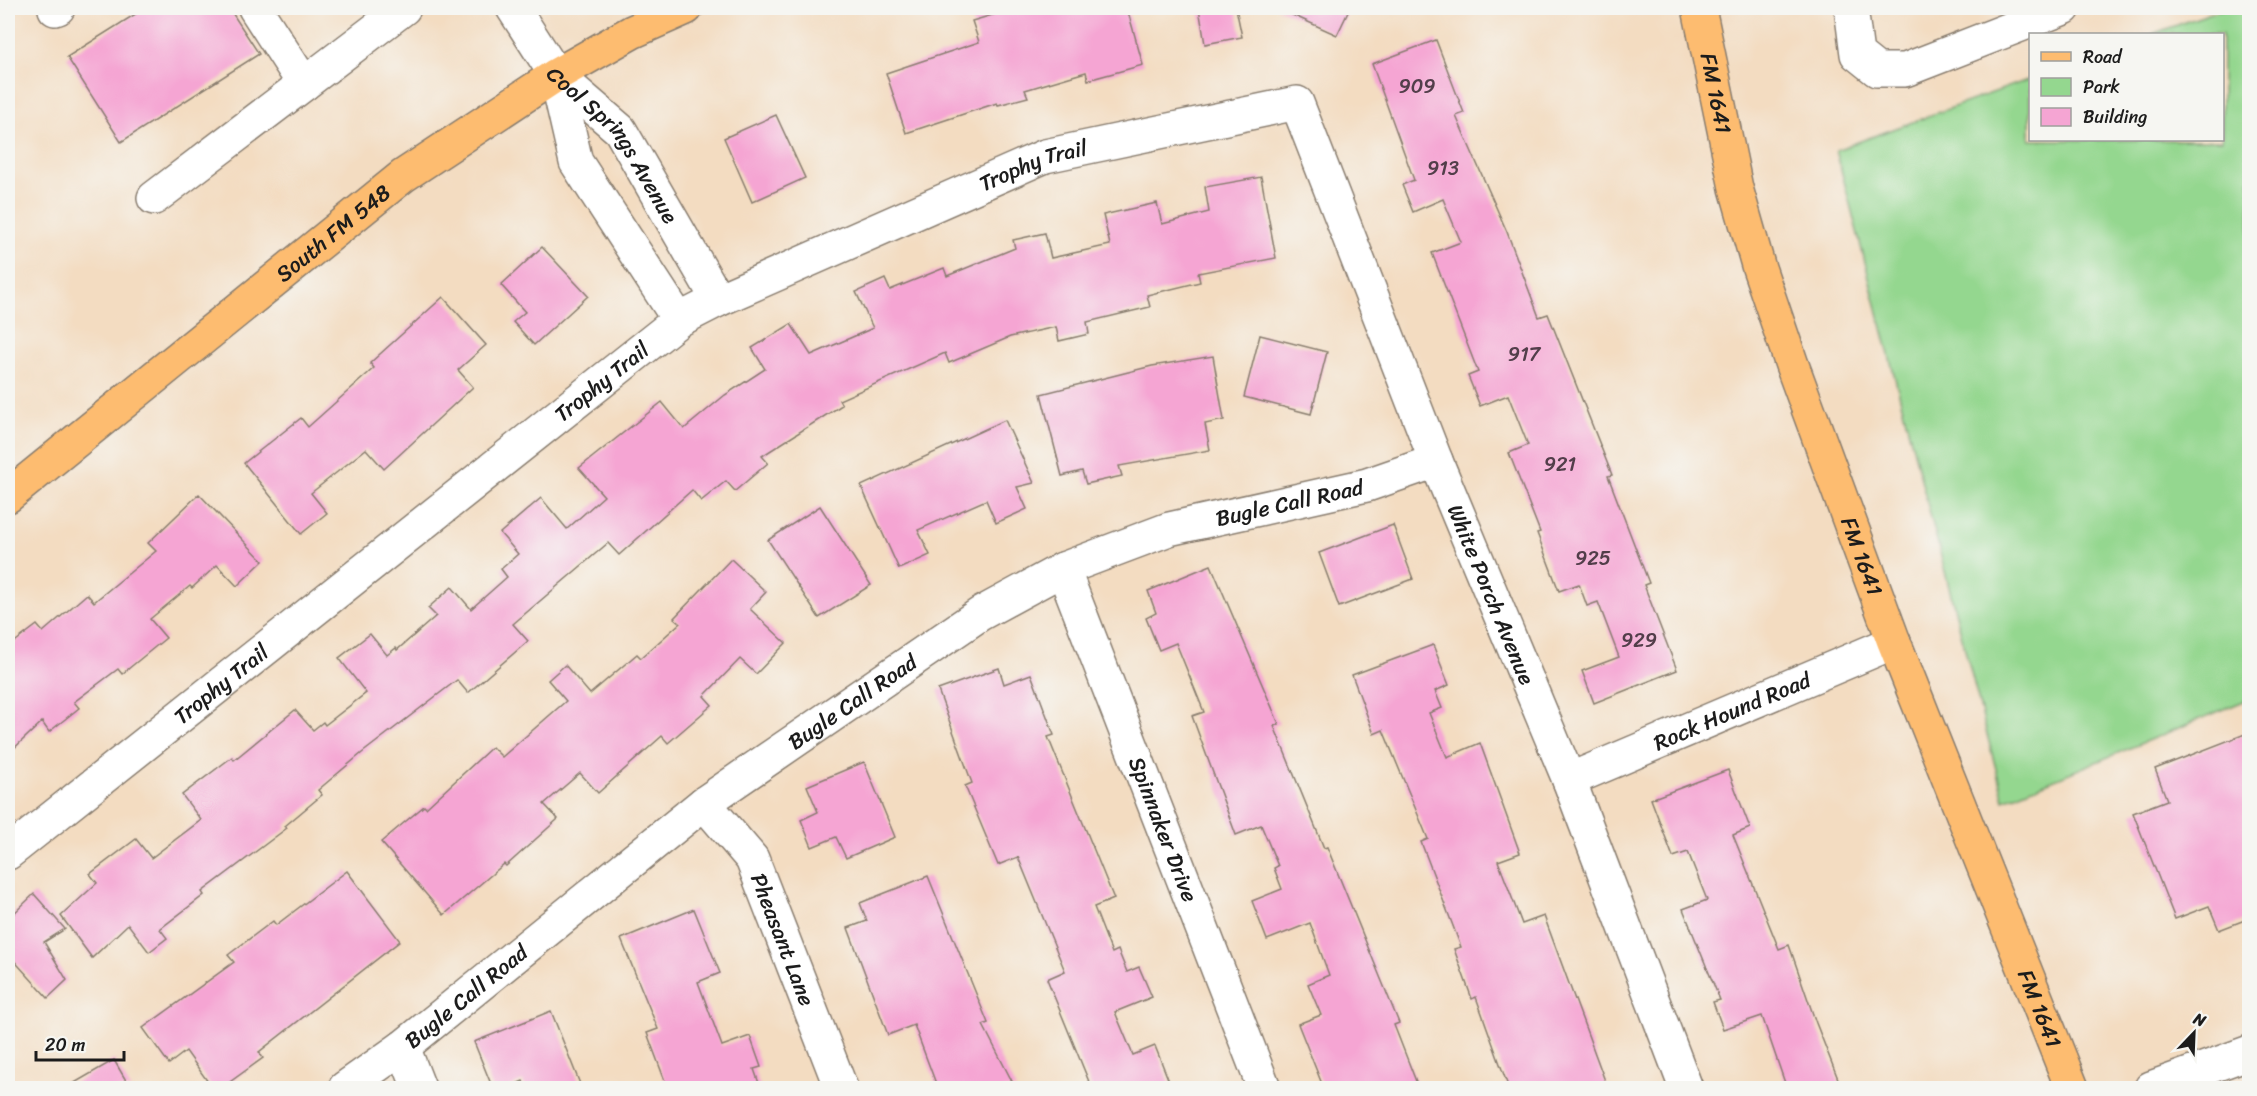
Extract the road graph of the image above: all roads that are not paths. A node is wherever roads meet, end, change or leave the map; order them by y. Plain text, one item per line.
1 (255, 8) edge
2 (404, 8) edge
3 (513, 8) edge
4 (686, 8) edge
5 (1699, 8) edge
6 (1851, 8) edge
7 (2050, 11) edge
8 (556, 75) junction
9 (304, 84) junction
10 (1297, 103) joint
11 (154, 198) dead end
12 (718, 300) junction
13 (679, 320) junction
14 (1436, 461) junction
15 (8, 496) edge
16 (1063, 569) junction
17 (1894, 642) junction
18 (1569, 780) junction
19 (704, 803) junction
20 (8, 853) edge
21 (403, 1047) junction
22 (2250, 1052) edge
23 (2200, 1080) edge
24 (345, 1089) edge
25 (420, 1089) edge
26 (841, 1089) edge
27 (1264, 1089) edge
28 (1686, 1089) edge
29 (2072, 1089) edge
30 (2151, 1089) edge

1 - 9 street
2 - 9 street
3 - 8 street
4 - 8 main road, South FM 548
5 - 17 main road, FM 1641 / FM 1641
6 - 7 street
8 - 12 street, Cool Springs Avenue
8 - 13 street, Cool Springs Avenue
8 - 15 main road, South FM 548
9 - 11 street
10 - 12 street, Trophy Trail
10 - 14 street, White Porch Avenue
12 - 13 street, Trophy Trail
13 - 20 street, Trophy Trail
14 - 16 street, Bugle Call Road
14 - 18 street, White Porch Avenue
16 - 19 street, Bugle Call Road
16 - 27 street, Spinnaker Drive
17 - 18 street, Rock Hound Road
17 - 29 main road, FM 1641 / FM 1641
18 - 28 street, White Porch Avenue
19 - 21 street, Bugle Call Road
19 - 26 street, Pheasant Lane
21 - 24 street, Bugle Call Road
21 - 25 street
22 - 23 street
23 - 30 street

